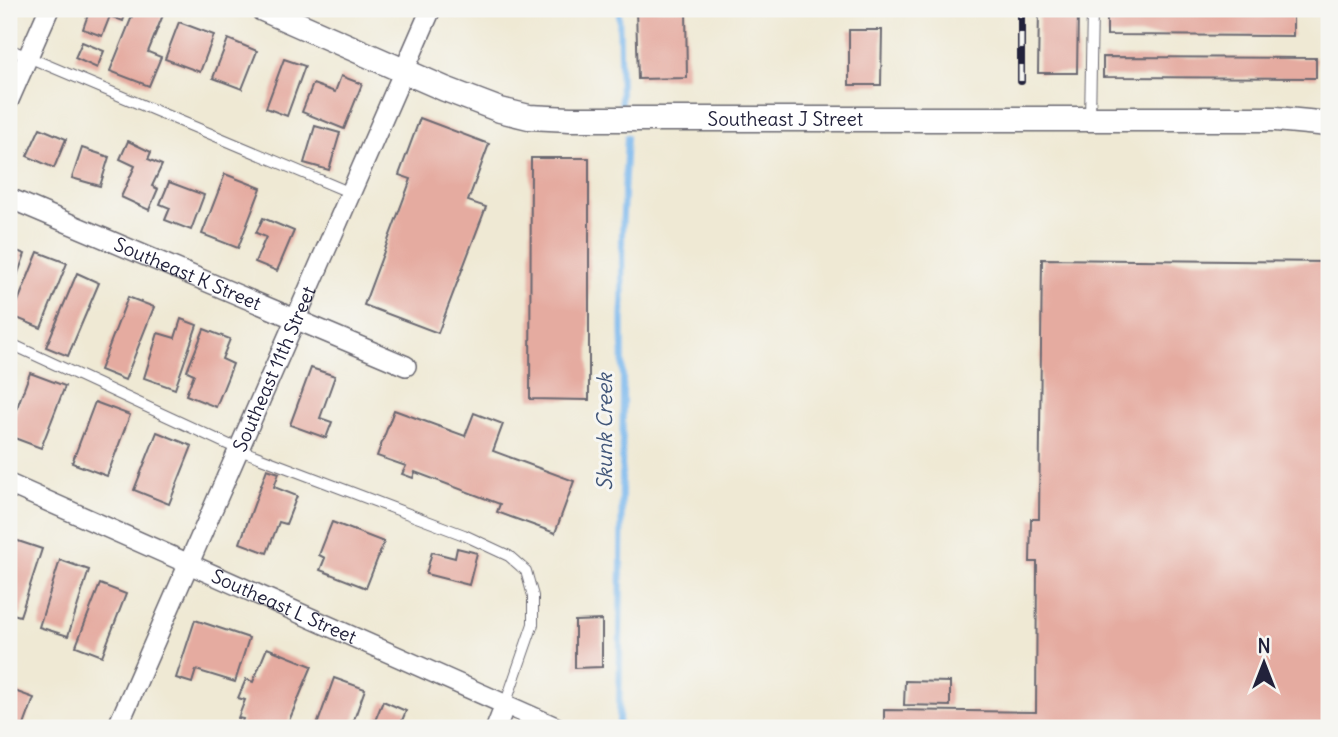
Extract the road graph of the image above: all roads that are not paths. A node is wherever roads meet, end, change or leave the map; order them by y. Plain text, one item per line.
1 (49, 9) edge
2 (263, 9) edge
3 (431, 9) edge
4 (1092, 9) edge
5 (9, 49) edge
6 (27, 57) junction
7 (404, 70) junction
8 (9, 100) edge
9 (1090, 120) junction
10 (1329, 124) edge
11 (351, 193) junction
12 (9, 198) edge
13 (295, 320) junction
14 (9, 343) edge
15 (406, 366) dead end
16 (240, 450) junction
17 (9, 484) edge
18 (189, 564) junction
19 (505, 705) junction
20 (117, 728) edge
21 (496, 728) edge
22 (558, 728) edge

1 - 6 street
2 - 7 street, Southeast J Street
3 - 7 street, Southeast 11th Street
4 - 9 lane
5 - 6 lane
6 - 8 street
6 - 11 lane
7 - 9 street, Southeast J Street
7 - 11 street, Southeast 11th Street
9 - 10 street, Southeast J Street
11 - 13 street, Southeast 11th Street
12 - 13 street, Southeast K Street
13 - 15 street, Southeast K Street
13 - 16 street, Southeast 11th Street
14 - 16 lane
16 - 18 street, Southeast 11th Street
16 - 19 lane
17 - 18 street, Southeast L Street
18 - 19 street, Southeast L Street
18 - 20 street, Southeast 11th Street
19 - 21 street
19 - 22 street, Southeast L Street

